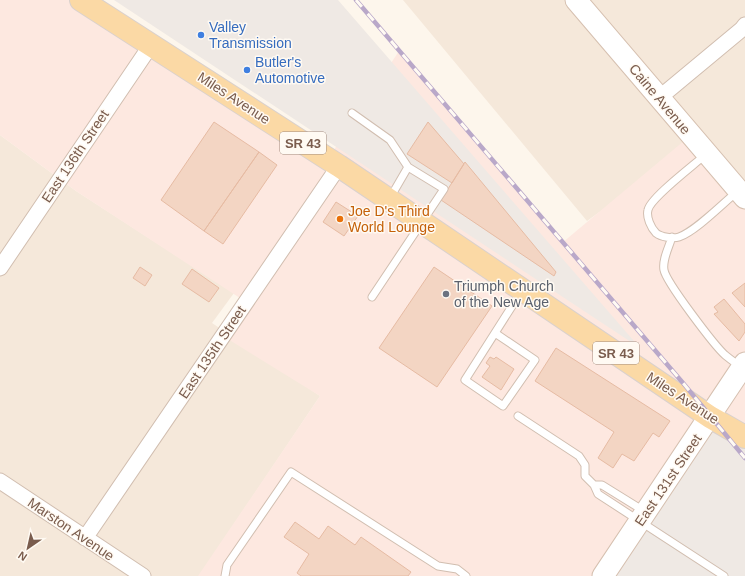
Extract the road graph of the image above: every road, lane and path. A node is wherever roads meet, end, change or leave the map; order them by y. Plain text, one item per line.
1 (82, 0) edge
2 (576, 0) edge
3 (745, 24) edge
4 (151, 45) junction
5 (659, 98) junction
6 (352, 113) dead end
7 (707, 154) junction
8 (339, 166) junction
9 (408, 167) junction
10 (742, 194) edge
11 (389, 200) junction
12 (422, 222) junction
13 (672, 237) junction
14 (0, 268) edge
15 (522, 290) junction
16 (372, 297) dead end
17 (495, 333) junction
18 (744, 367) edge
19 (518, 416) dead end
20 (710, 416) junction
21 (745, 437) edge
22 (0, 481) edge
23 (594, 485) junction
24 (643, 517) junction
25 (85, 538) junction
26 (143, 576) edge
27 (225, 576) edge
28 (466, 576) edge
29 (603, 576) edge
30 (724, 576) edge

1 - 4 main road, Miles Avenue / SR 43
2 - 5 street, Caine Avenue
3 - 5 street
4 - 8 main road, Miles Avenue / SR 43
4 - 14 street, East 136th Street
5 - 7 street, Caine Avenue
6 - 9 lane
7 - 10 street, Caine Avenue
7 - 13 lane
8 - 11 main road, Miles Avenue / SR 43
8 - 25 street, East 135th Street
9 - 11 lane
9 - 12 lane
10 - 13 lane
11 - 12 main road, Miles Avenue / SR 43
12 - 15 main road, Miles Avenue / SR 43
12 - 16 lane
13 - 18 lane
15 - 17 lane
15 - 20 main road, Miles Avenue / SR 43
17 - 17 lane
18 - 20 street, East 131st Street
19 - 23 lane
20 - 21 main road, Miles Avenue / SR 43
20 - 24 street, East 131st Street
22 - 25 street, Marston Avenue
23 - 24 lane
23 - 24 lane
24 - 29 street, East 131st Street
24 - 30 lane
25 - 26 street, Marston Avenue
27 - 28 lane

